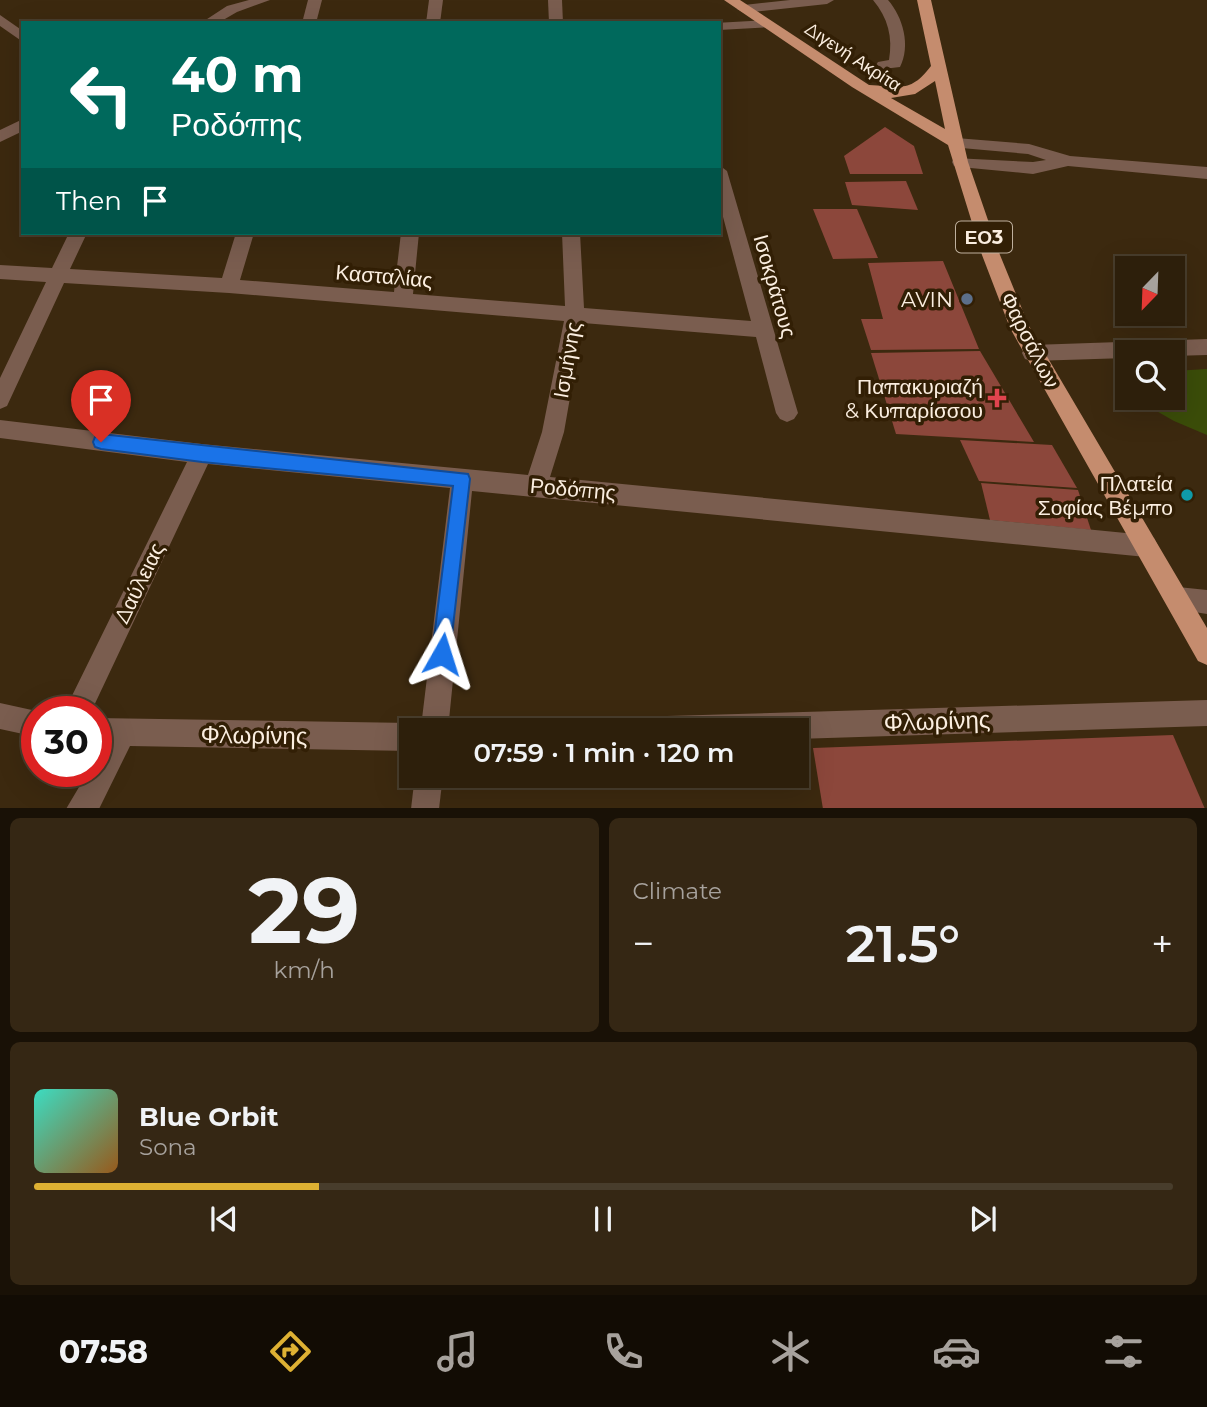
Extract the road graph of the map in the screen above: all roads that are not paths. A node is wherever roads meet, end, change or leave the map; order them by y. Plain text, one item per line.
1 (262, 0) edge
2 (315, 0) edge
3 (436, 0) edge
4 (555, 0) edge
5 (731, 0) edge
6 (827, 0) edge
7 (880, 0) edge
8 (924, 0) edge
9 (744, 9) junction
10 (0, 19) edge
11 (211, 21) edge
12 (310, 21) edge
13 (433, 21) edge
14 (556, 21) edge
15 (768, 24) junction
16 (721, 26) edge
17 (21, 36) edge
18 (883, 65) dead end
19 (939, 66) junction
20 (857, 84) junction
21 (21, 125) edge
22 (0, 137) edge
23 (958, 153) junction
24 (1207, 173) edge
25 (721, 178) edge
26 (77, 235) edge
27 (244, 235) edge
28 (410, 235) edge
29 (571, 235) edge
30 (0, 272) edge
31 (58, 276) junction
32 (229, 286) junction
33 (403, 300) junction
34 (575, 316) junction
35 (765, 330) junction
36 (1207, 347) edge
37 (1032, 353) junction
38 (0, 400) edge
39 (787, 413) dead end
40 (0, 429) edge
41 (202, 454) junction
42 (462, 479) junction
43 (536, 485) junction
44 (1146, 546) junction
45 (1178, 598) junction
46 (1207, 602) edge
47 (1207, 652) edge
48 (85, 696) edge
49 (1207, 713) edge
50 (0, 716) edge
51 (435, 718) edge
52 (21, 721) edge
53 (809, 726) edge
54 (112, 733) edge
55 (399, 737) edge
56 (93, 787) edge
57 (427, 788) edge
58 (80, 808) edge
59 (425, 808) edge

1 - 11 street
2 - 12 street
3 - 13 street
4 - 14 street
5 - 9 main road, Διγενή Ακρίτα
6 - 9 street
7 - 18 street
8 - 19 main road, Φαρσάλων / ΕΟ3
9 - 15 main road, Διγενή Ακρίτα
10 - 17 street
15 - 16 street
15 - 20 main road, Διγενή Ακρίτα
19 - 20 main road
19 - 23 main road, Φαρσάλων / ΕΟ3
20 - 23 main road, Διγενή Ακρίτα
21 - 22 street
23 - 24 street
23 - 37 main road, Φαρσάλων / ΕΟ3
25 - 35 street, Ισοκράτους
26 - 31 street
27 - 32 street
28 - 33 street
29 - 34 street, Ισμήνης
30 - 31 street, Κασταλίας
31 - 32 street, Κασταλίας
31 - 38 street
32 - 33 street, Κασταλίας
33 - 34 street, Κασταλίας
34 - 35 street, Κασταλίας
34 - 43 street, Ισμήνης
35 - 39 street, Ισοκράτους
36 - 37 street
37 - 44 main road, Φαρσάλων / ΕΟ3
40 - 41 street, Ροδόπης
41 - 42 street, Ροδόπης
41 - 48 street, Δαύλειας
42 - 43 street, Ροδόπης
42 - 51 street
43 - 44 street, Ροδόπης
44 - 45 main road, Φαρσάλων / ΕΟ3
45 - 46 street
45 - 47 main road, Φαρσάλων / ΕΟ3
49 - 53 street, Φλωρίνης
50 - 52 street
54 - 55 street, Φλωρίνης
56 - 58 street
57 - 59 street

